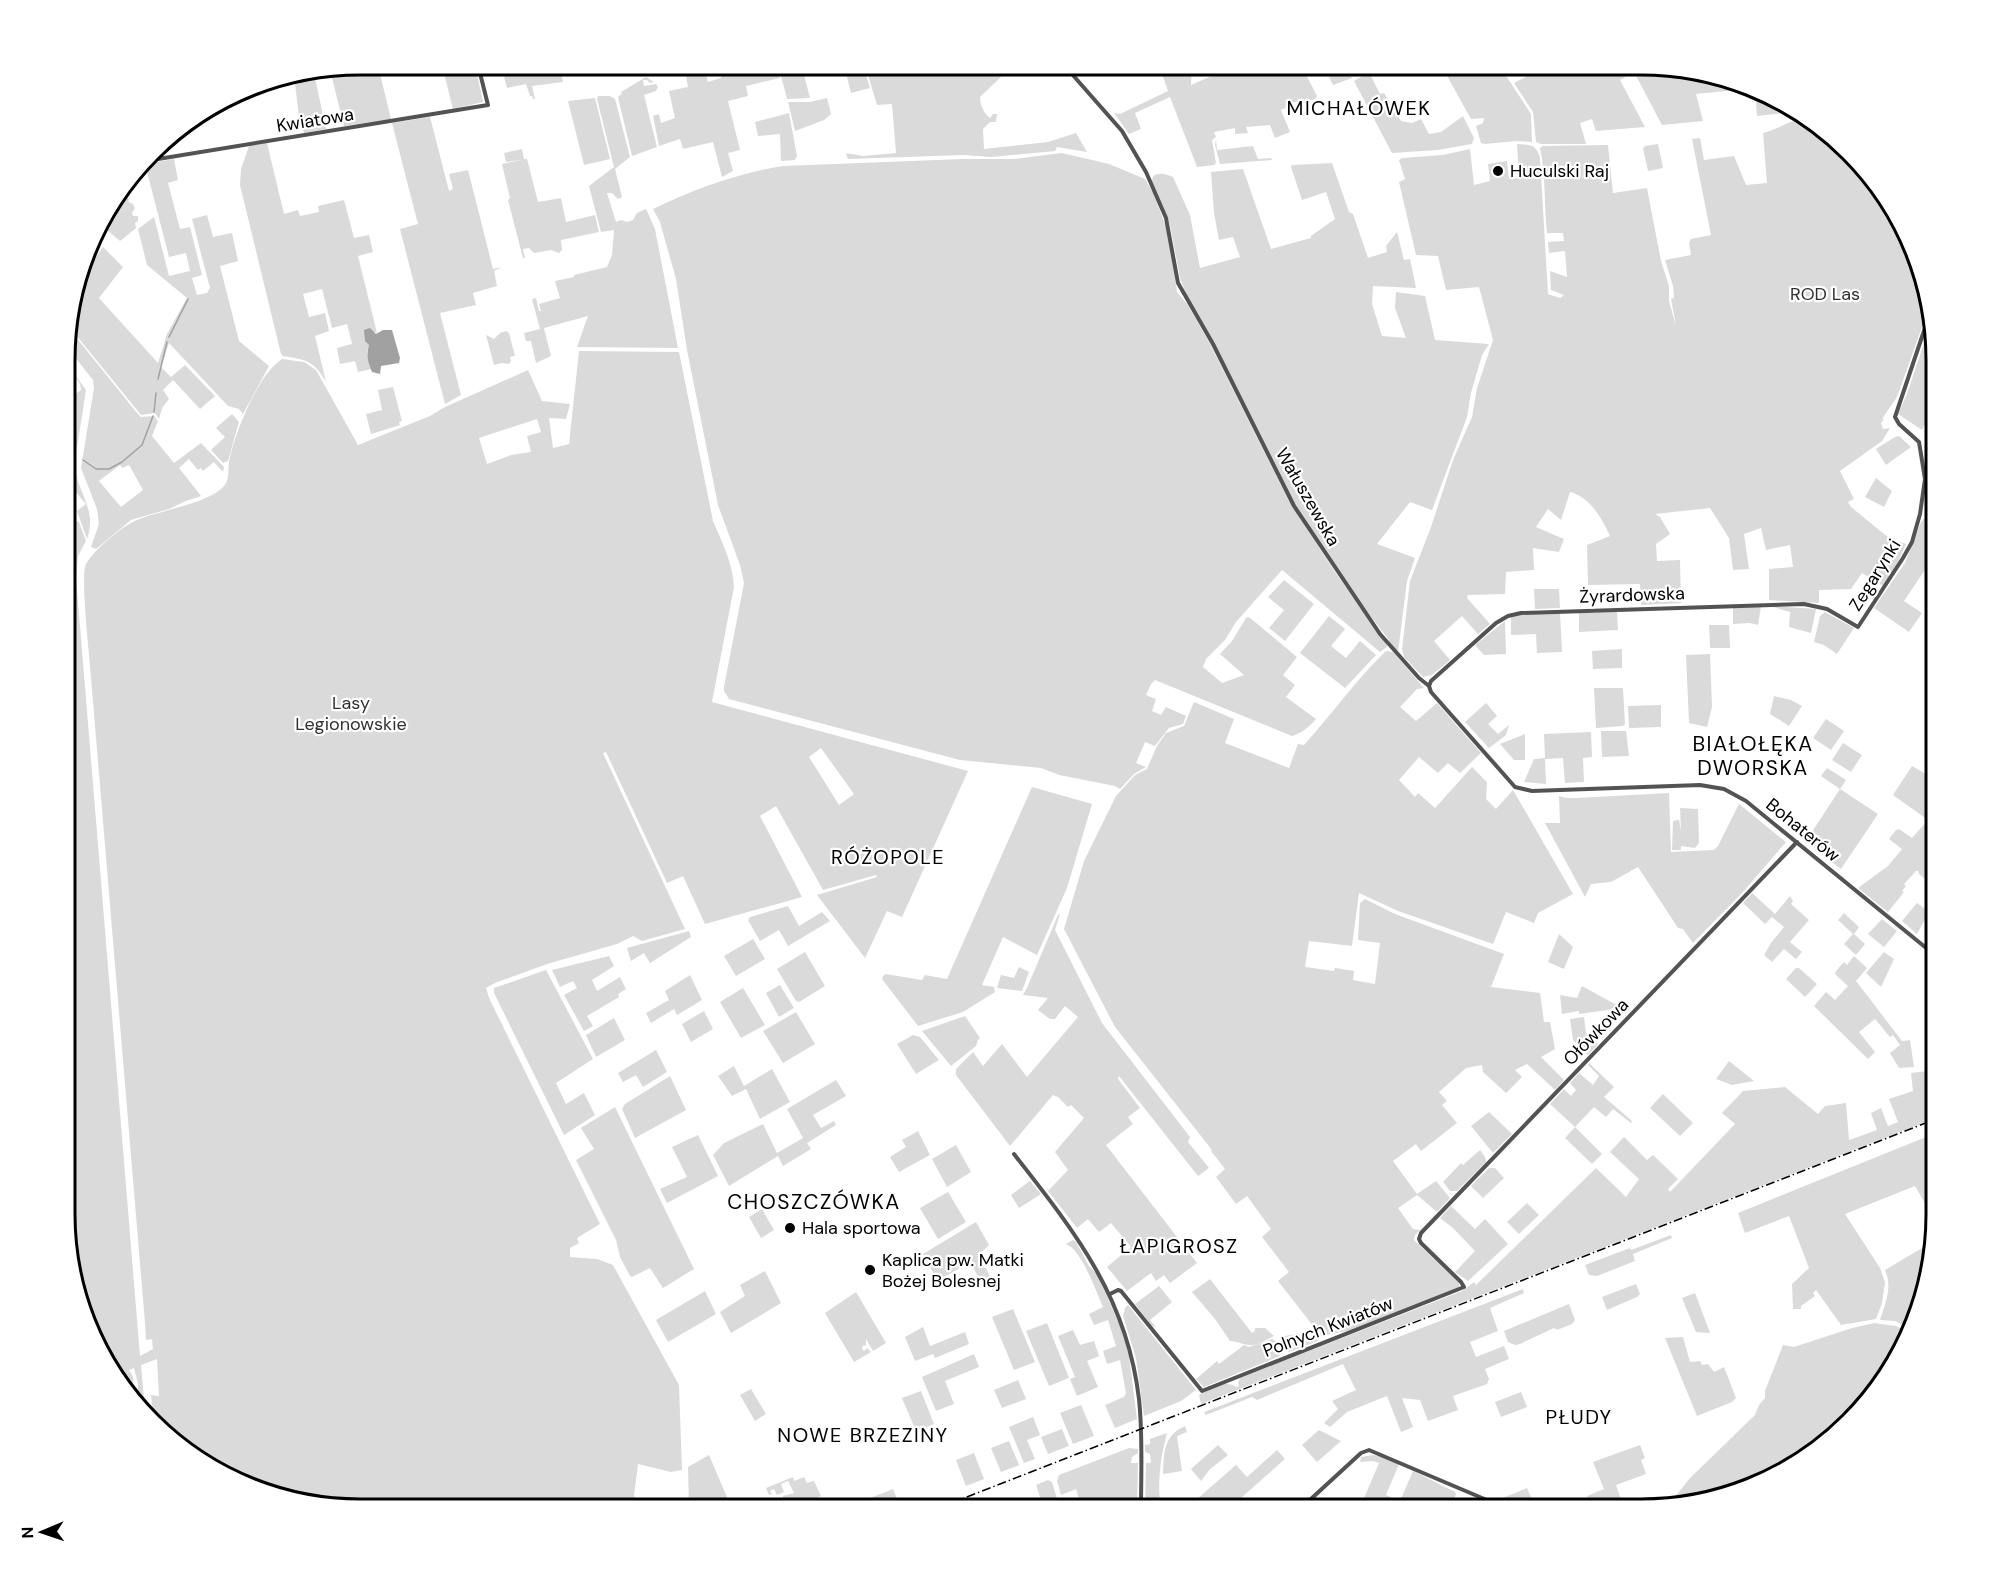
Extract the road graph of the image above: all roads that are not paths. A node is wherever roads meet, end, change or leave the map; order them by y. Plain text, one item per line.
1 (481, 75) edge
2 (1073, 75) edge
3 (157, 159) edge
4 (1924, 330) edge
5 (1858, 627) joint
6 (1429, 686) junction
7 (1522, 790) joint
8 (1797, 842) junction
9 (1926, 948) edge
10 (1014, 1154) dead end
11 (1464, 1287) joint
12 (1110, 1294) junction
13 (1141, 1499) edge
14 (1310, 1499) edge
15 (1484, 1499) edge

1 - 3 street, Kwiatowa
2 - 6 street, Wałuszewska
4 - 5 street, Zegarynki
5 - 6 street, Żyrardowska
6 - 7 street, Wałuszewska
7 - 8 street, Bohaterów
8 - 9 street, Bohaterów
8 - 11 street, Ołówkowa
10 - 12 street
11 - 12 street, Polnych Kwiatów
12 - 13 street
14 - 15 street

